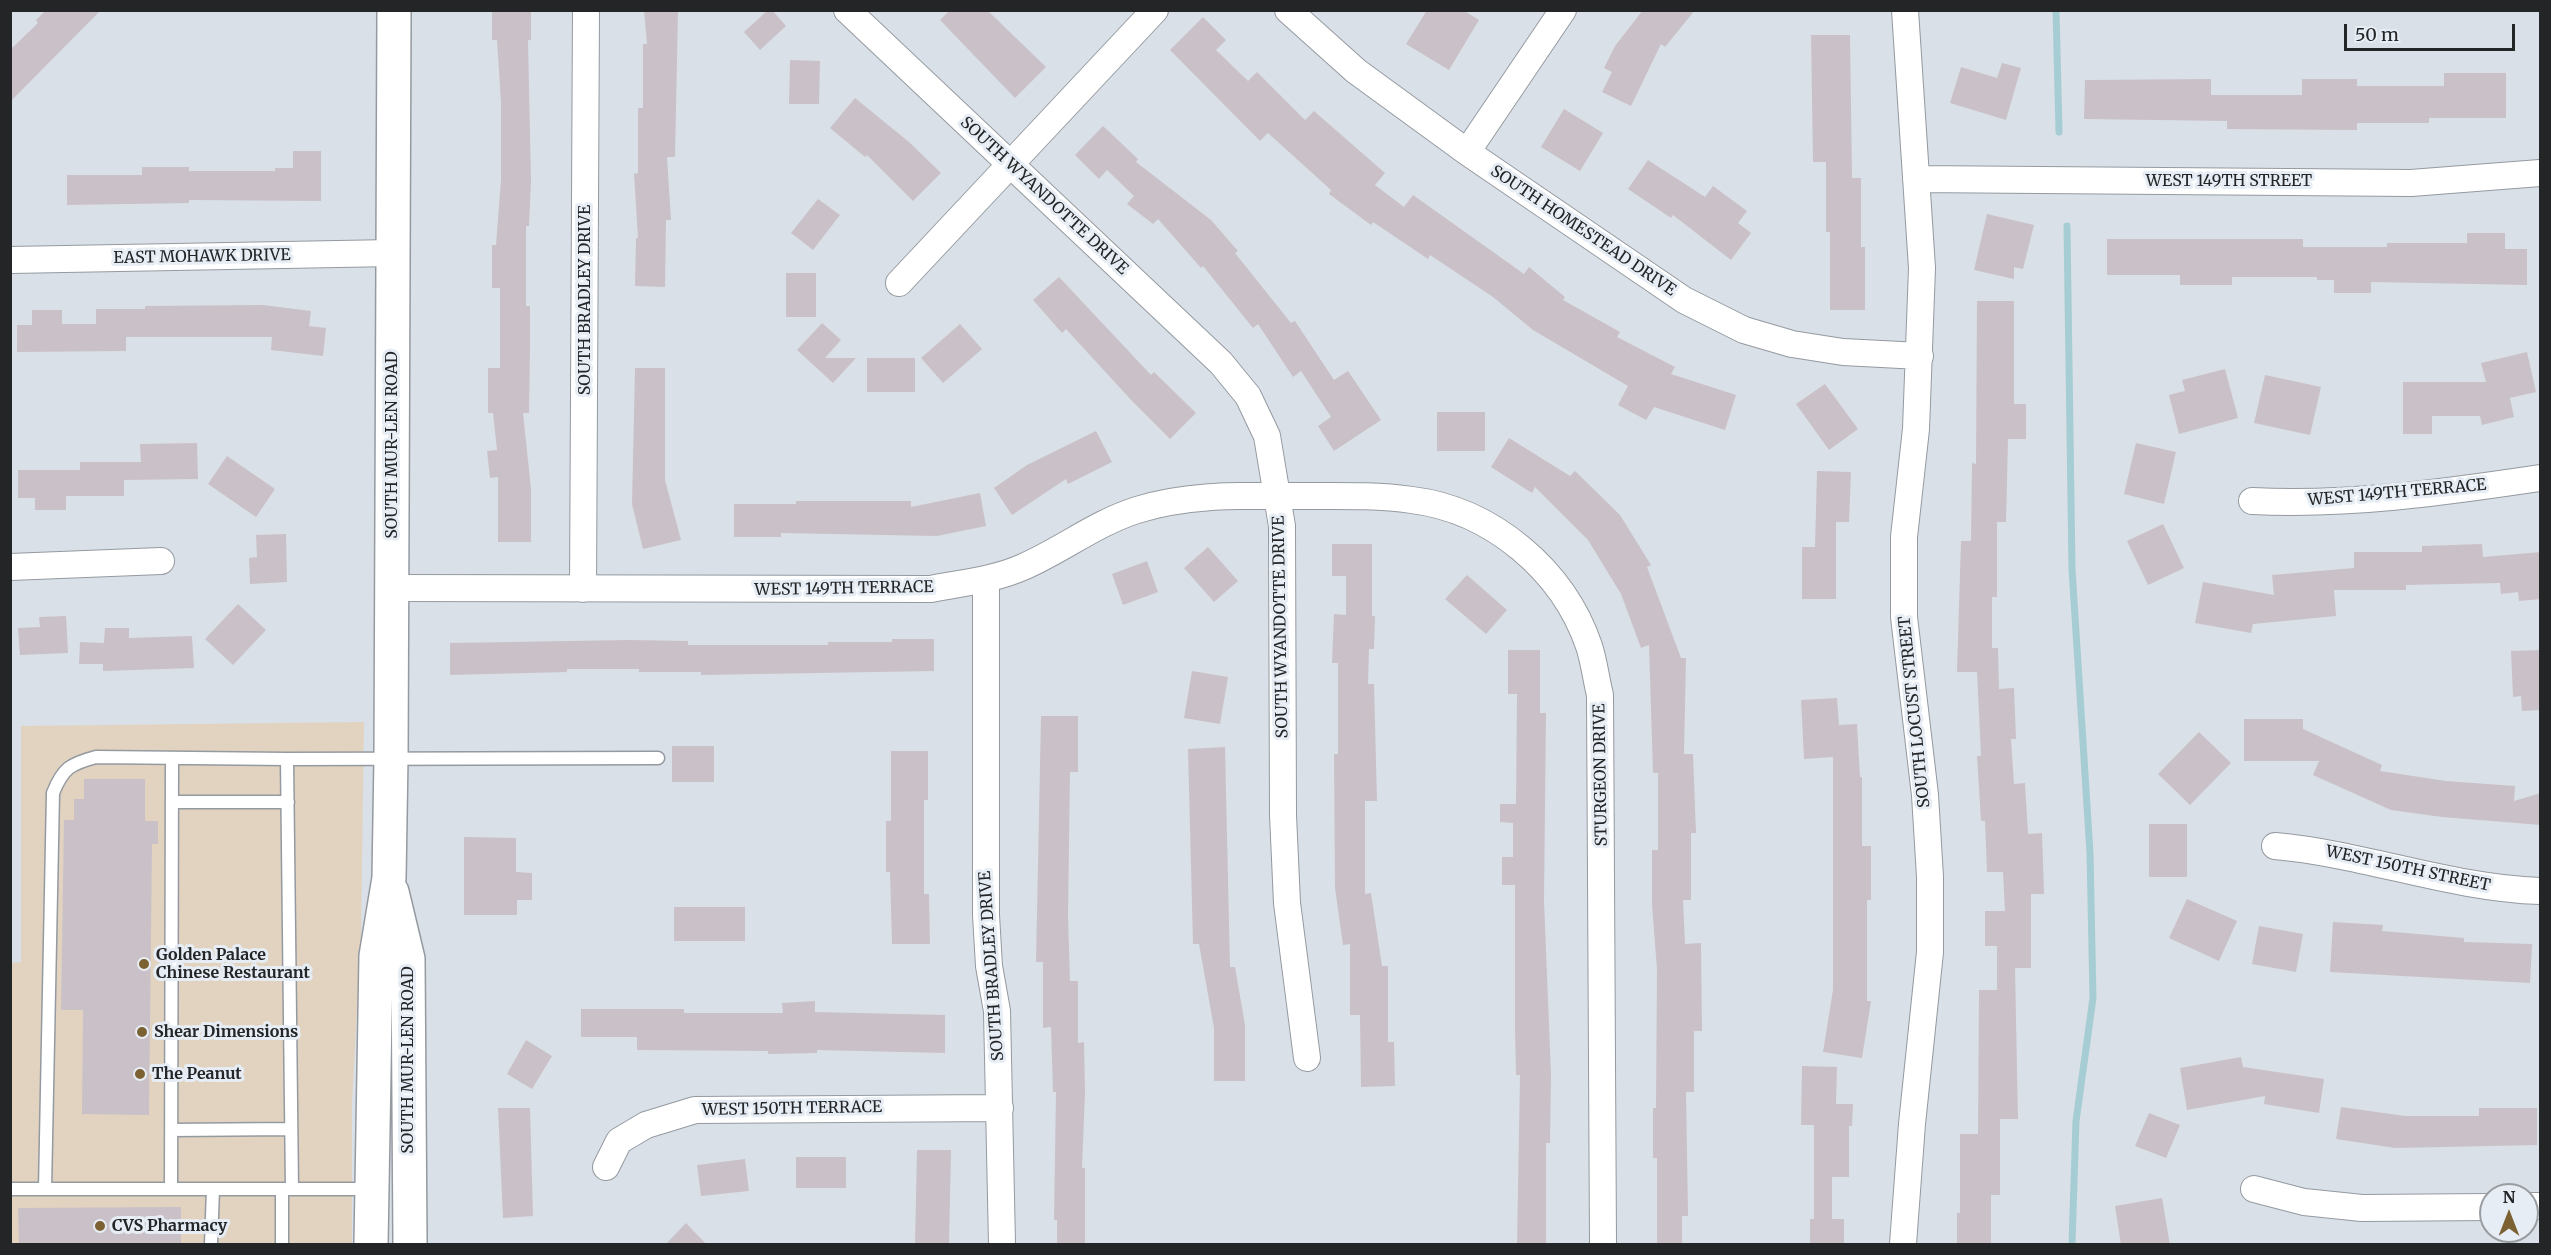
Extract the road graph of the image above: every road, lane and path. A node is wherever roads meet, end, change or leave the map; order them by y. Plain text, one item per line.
1 (393, 10) edge
2 (586, 10) edge
3 (847, 10) edge
4 (1155, 10) edge
5 (1288, 10) edge
6 (1563, 10) edge
7 (1905, 10) edge
8 (1467, 152) junction
9 (1010, 164) junction
10 (2541, 173) edge
11 (1916, 178) junction
12 (393, 254) junction
13 (10, 260) edge
14 (899, 283) dead end
15 (1920, 356) junction
16 (2541, 478) edge
17 (1278, 496) junction
18 (2252, 501) dead end
19 (160, 561) dead end
20 (10, 567) edge
21 (986, 579) junction
22 (392, 588) junction
23 (583, 589) junction
24 (172, 758) junction
25 (391, 758) junction
26 (658, 758) dead end
27 (287, 759) junction
28 (172, 802) junction
29 (288, 802) junction
30 (2275, 846) dead end
31 (389, 879) junction
32 (2541, 891) edge
33 (1307, 1058) dead end
34 (1000, 1108) junction
35 (289, 1129) junction
36 (171, 1130) junction
37 (606, 1167) dead end
38 (10, 1189) edge
39 (45, 1189) junction
40 (2254, 1189) dead end
41 (171, 1190) junction
42 (213, 1190) junction
43 (287, 1190) junction
44 (372, 1190) junction
45 (2479, 1207) edge
46 (212, 1245) edge
47 (282, 1245) edge
48 (371, 1245) edge
49 (410, 1245) edge
50 (1002, 1245) edge
51 (1603, 1245) edge
52 (1903, 1245) edge

1 - 12 main road, SOUTH MUR-LEN ROAD
2 - 23 street, SOUTH BRADLEY DRIVE
3 - 9 street, SOUTH WYANDOTTE DRIVE
4 - 9 street
5 - 8 street, SOUTH HOMESTEAD DRIVE
6 - 8 street
7 - 11 street, SOUTH LOCUST STREET
8 - 15 street, SOUTH HOMESTEAD DRIVE
9 - 14 street
9 - 17 street, SOUTH WYANDOTTE DRIVE
10 - 11 street, WEST 149TH STREET
11 - 15 street, SOUTH LOCUST STREET
12 - 13 street, EAST MOHAWK DRIVE
12 - 22 main road, SOUTH MUR-LEN ROAD
15 - 52 street, SOUTH LOCUST STREET
16 - 18 street, WEST 149TH TERRACE
17 - 21 street, WEST 149TH TERRACE
17 - 33 street, SOUTH WYANDOTTE DRIVE
17 - 51 street, STURGEON DRIVE
19 - 20 street
21 - 23 street, WEST 149TH TERRACE
21 - 34 street, SOUTH BRADLEY DRIVE
22 - 23 street, WEST 149TH TERRACE
22 - 25 main road, SOUTH MUR-LEN ROAD
24 - 27 lane
24 - 28 lane
24 - 39 lane
25 - 26 lane
25 - 27 lane
25 - 31 main road, SOUTH MUR-LEN ROAD
27 - 29 lane
28 - 29 lane
28 - 36 lane
29 - 35 lane
30 - 32 street, WEST 150TH STREET
31 - 44 main road, SOUTH MUR-LEN ROAD
31 - 49 main road, SOUTH MUR-LEN ROAD
34 - 37 street, WEST 150TH TERRACE
34 - 50 street, SOUTH BRADLEY DRIVE
35 - 36 lane
35 - 43 lane
36 - 41 lane
38 - 39 lane
39 - 41 lane
40 - 45 street
41 - 42 lane
42 - 43 lane
42 - 46 lane
43 - 44 lane
43 - 47 lane
44 - 48 main road, SOUTH MUR-LEN ROAD

